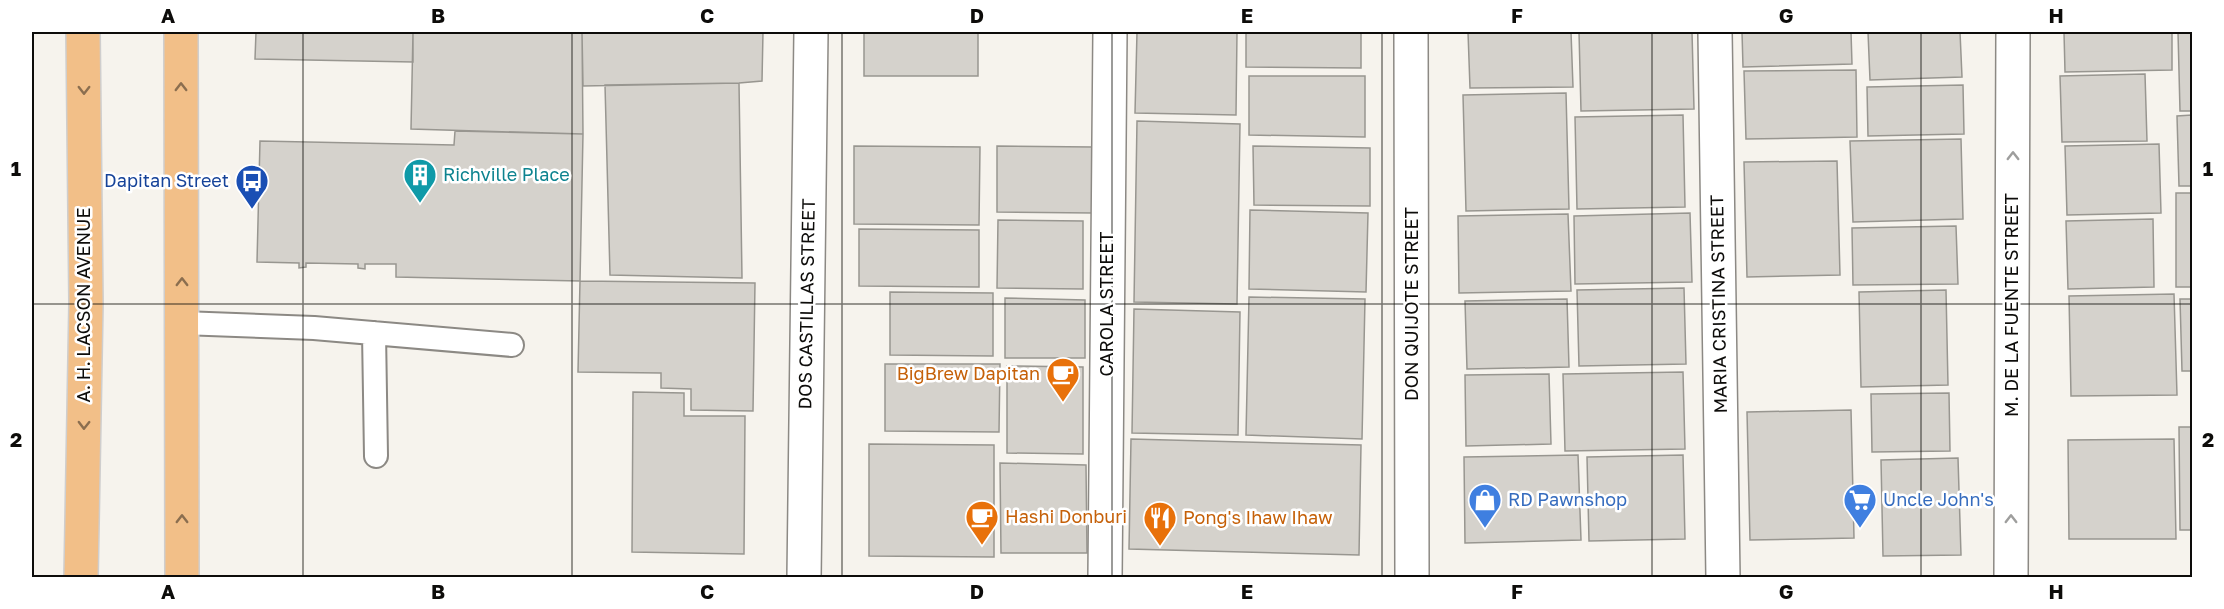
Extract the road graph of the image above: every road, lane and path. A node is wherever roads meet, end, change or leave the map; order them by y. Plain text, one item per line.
1 (83, 32) edge
2 (181, 32) edge
3 (811, 32) edge
4 (1110, 32) edge
5 (1412, 32) edge
6 (1715, 32) edge
7 (2013, 32) edge
8 (182, 323) junction
9 (374, 333) junction
10 (512, 345) dead end
11 (376, 456) dead end
12 (81, 578) edge
13 (182, 578) edge
14 (804, 578) edge
15 (1105, 578) edge
16 (1412, 578) edge
17 (1723, 578) edge
18 (2011, 578) edge

1 -> 12 main road, A. H. LACSON AVENUE
8 -> 2 main road
3 - 14 street, DOS CASTILLAS STREET
4 - 15 street, CAROLA STREET
5 - 16 street, DON QUIJOTE STREET
6 - 17 street, MARIA CRISTINA STREET
18 -> 7 street, M. DE LA FUENTE STREET
8 - 9 lane
13 -> 8 main road
9 - 10 lane
9 - 11 lane

